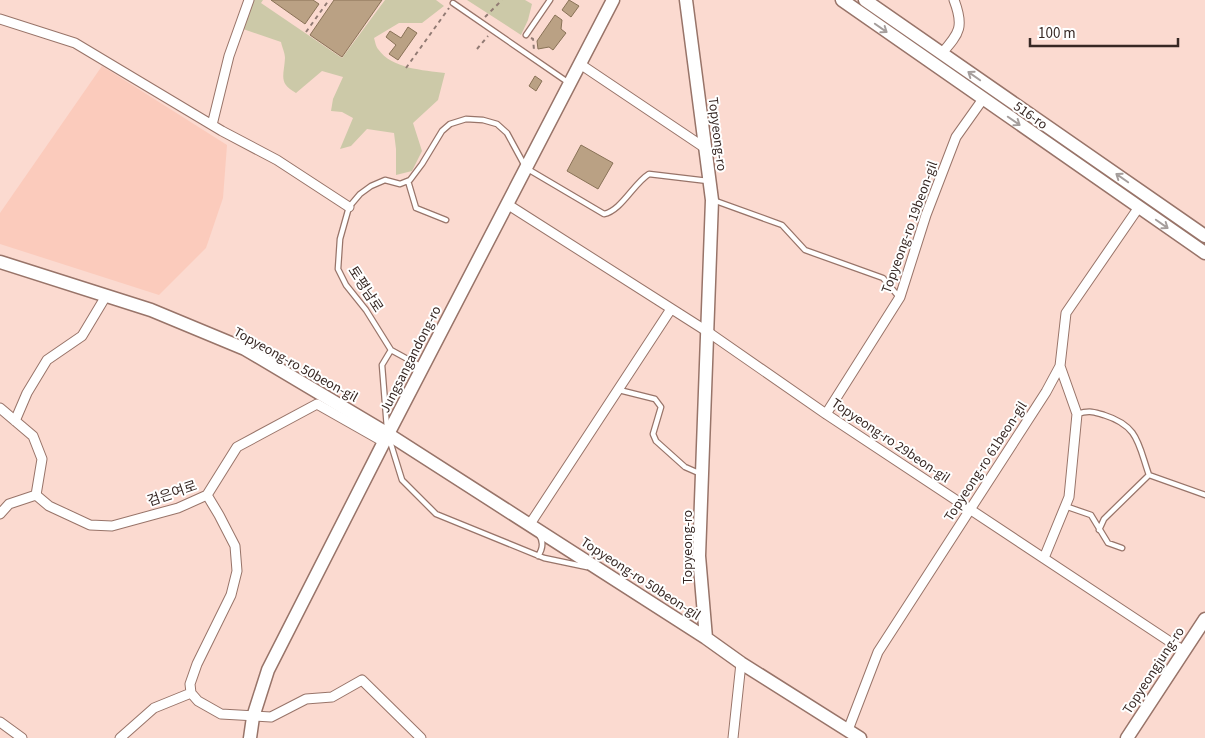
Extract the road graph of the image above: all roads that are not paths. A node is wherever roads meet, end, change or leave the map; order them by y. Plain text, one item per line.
1 (249, 0) edge
2 (550, 0) edge
3 (613, 0) edge
4 (686, 0) edge
5 (842, 0) edge
6 (865, 0) edge
7 (954, 0) edge
8 (453, 3) road end
9 (0, 18) edge
10 (526, 35) road end
11 (942, 53) junction
12 (580, 64) junction
13 (570, 84) junction
14 (982, 99) junction
15 (212, 124) junction
16 (705, 148) junction
17 (526, 168) junction
18 (408, 181) junction
19 (709, 181) junction
20 (712, 200) junction
21 (507, 204) junction
22 (349, 206) junction
23 (1139, 207) junction
24 (446, 220) dead end
25 (1205, 236) edge
26 (1205, 253) edge
27 (0, 262) edge
28 (106, 296) junction
29 (900, 297) junction
30 (672, 309) junction
31 (708, 332) junction
32 (391, 350) junction
33 (1060, 366) junction
34 (422, 367) junction
35 (618, 390) junction
36 (0, 408) edge
37 (826, 414) junction
38 (1078, 414) junction
39 (15, 422) junction
40 (386, 438) junction
41 (702, 474) junction
42 (1149, 475) junction
43 (36, 495) junction
44 (207, 495) junction
45 (1205, 495) edge
46 (1065, 506) junction
47 (971, 510) junction
48 (0, 514) edge
49 (530, 524) junction
50 (1099, 530) junction
51 (1122, 548) dead end
52 (538, 556) junction
53 (1044, 558) junction
54 (600, 569) junction
55 (1205, 619) edge
56 (706, 638) junction
57 (1184, 651) junction
58 (741, 663) junction
59 (192, 694) junction
60 (253, 717) junction
61 (0, 722) edge
62 (848, 730) junction
63 (22, 738) edge
64 (120, 738) edge
65 (250, 738) edge
66 (421, 738) edge
67 (733, 738) edge
68 (860, 738) edge
69 (1127, 738) edge

1 - 15 street
2 - 10 lane
3 - 12 street, Jungsangandong-ro
4 - 16 street, Topyeong-ro
5 -> 14 street, 516-ro
6 - 11 street, 516-ro
7 - 11 street
8 - 13 lane
9 - 15 street
25 -> 11 street, 516-ro
12 - 13 street, Jungsangandong-ro
12 - 16 street
13 - 17 street, Jungsangandong-ro
14 -> 23 street, 516-ro
14 - 29 street, Topyeong-ro 19beon-gil
15 - 22 street
16 - 19 street, Topyeong-ro
17 - 18 lane
17 - 19 lane
17 - 21 street, Jungsangandong-ro
18 - 22 lane
18 - 24 lane
19 - 20 street, Topyeong-ro
20 - 29 lane
20 - 31 street, Topyeong-ro
21 - 30 street
21 - 34 street, Jungsangandong-ro
22 - 32 lane, 토평남로
23 -> 26 street, 516-ro
23 - 33 street, Topyeong-ro 61beon-gil
27 - 28 street, Topyeong-ro 50beon-gil
28 - 39 street
28 - 40 street, Topyeong-ro 50beon-gil
29 - 37 street, Topyeong-ro 19beon-gil
30 - 31 street
30 - 35 street
31 - 37 street, Topyeong-ro 29beon-gil
31 - 41 street, Topyeong-ro
32 - 34 lane, 토평남로
32 - 40 lane
33 - 38 street
33 - 47 street, Topyeong-ro 61beon-gil
34 - 40 street, Jungsangandong-ro
35 - 41 lane
35 - 49 street
36 - 39 street
37 - 47 street, Topyeong-ro 29beon-gil
38 - 42 lane
38 - 46 street
39 - 43 street
40 - 44 street, 검은여로
40 - 49 street, Topyeong-ro 50beon-gil
40 - 52 lane
40 - 60 street, Jungsangandong-ro
41 - 56 street, Topyeong-ro
42 - 45 lane
42 - 50 lane
43 - 44 street, 검은여로
43 - 48 street
44 - 59 street
46 - 50 lane
46 - 53 street
47 - 53 street, Topyeong-ro 29beon-gil
47 - 62 street, Topyeong-ro 61beon-gil
49 - 52 lane
49 - 54 street, Topyeong-ro 50beon-gil
50 - 51 lane
52 - 54 lane
53 - 57 street, Topyeong-ro 29beon-gil
54 - 56 street, Topyeong-ro 50beon-gil
55 - 57 street, Topyeongjung-ro
56 - 58 street
57 - 69 street, Topyeongjung-ro
58 - 62 street
58 - 67 street
59 - 60 street
59 - 64 street
60 - 65 street, Jungsangandong-ro
60 - 66 street
61 - 63 street
62 - 68 street

